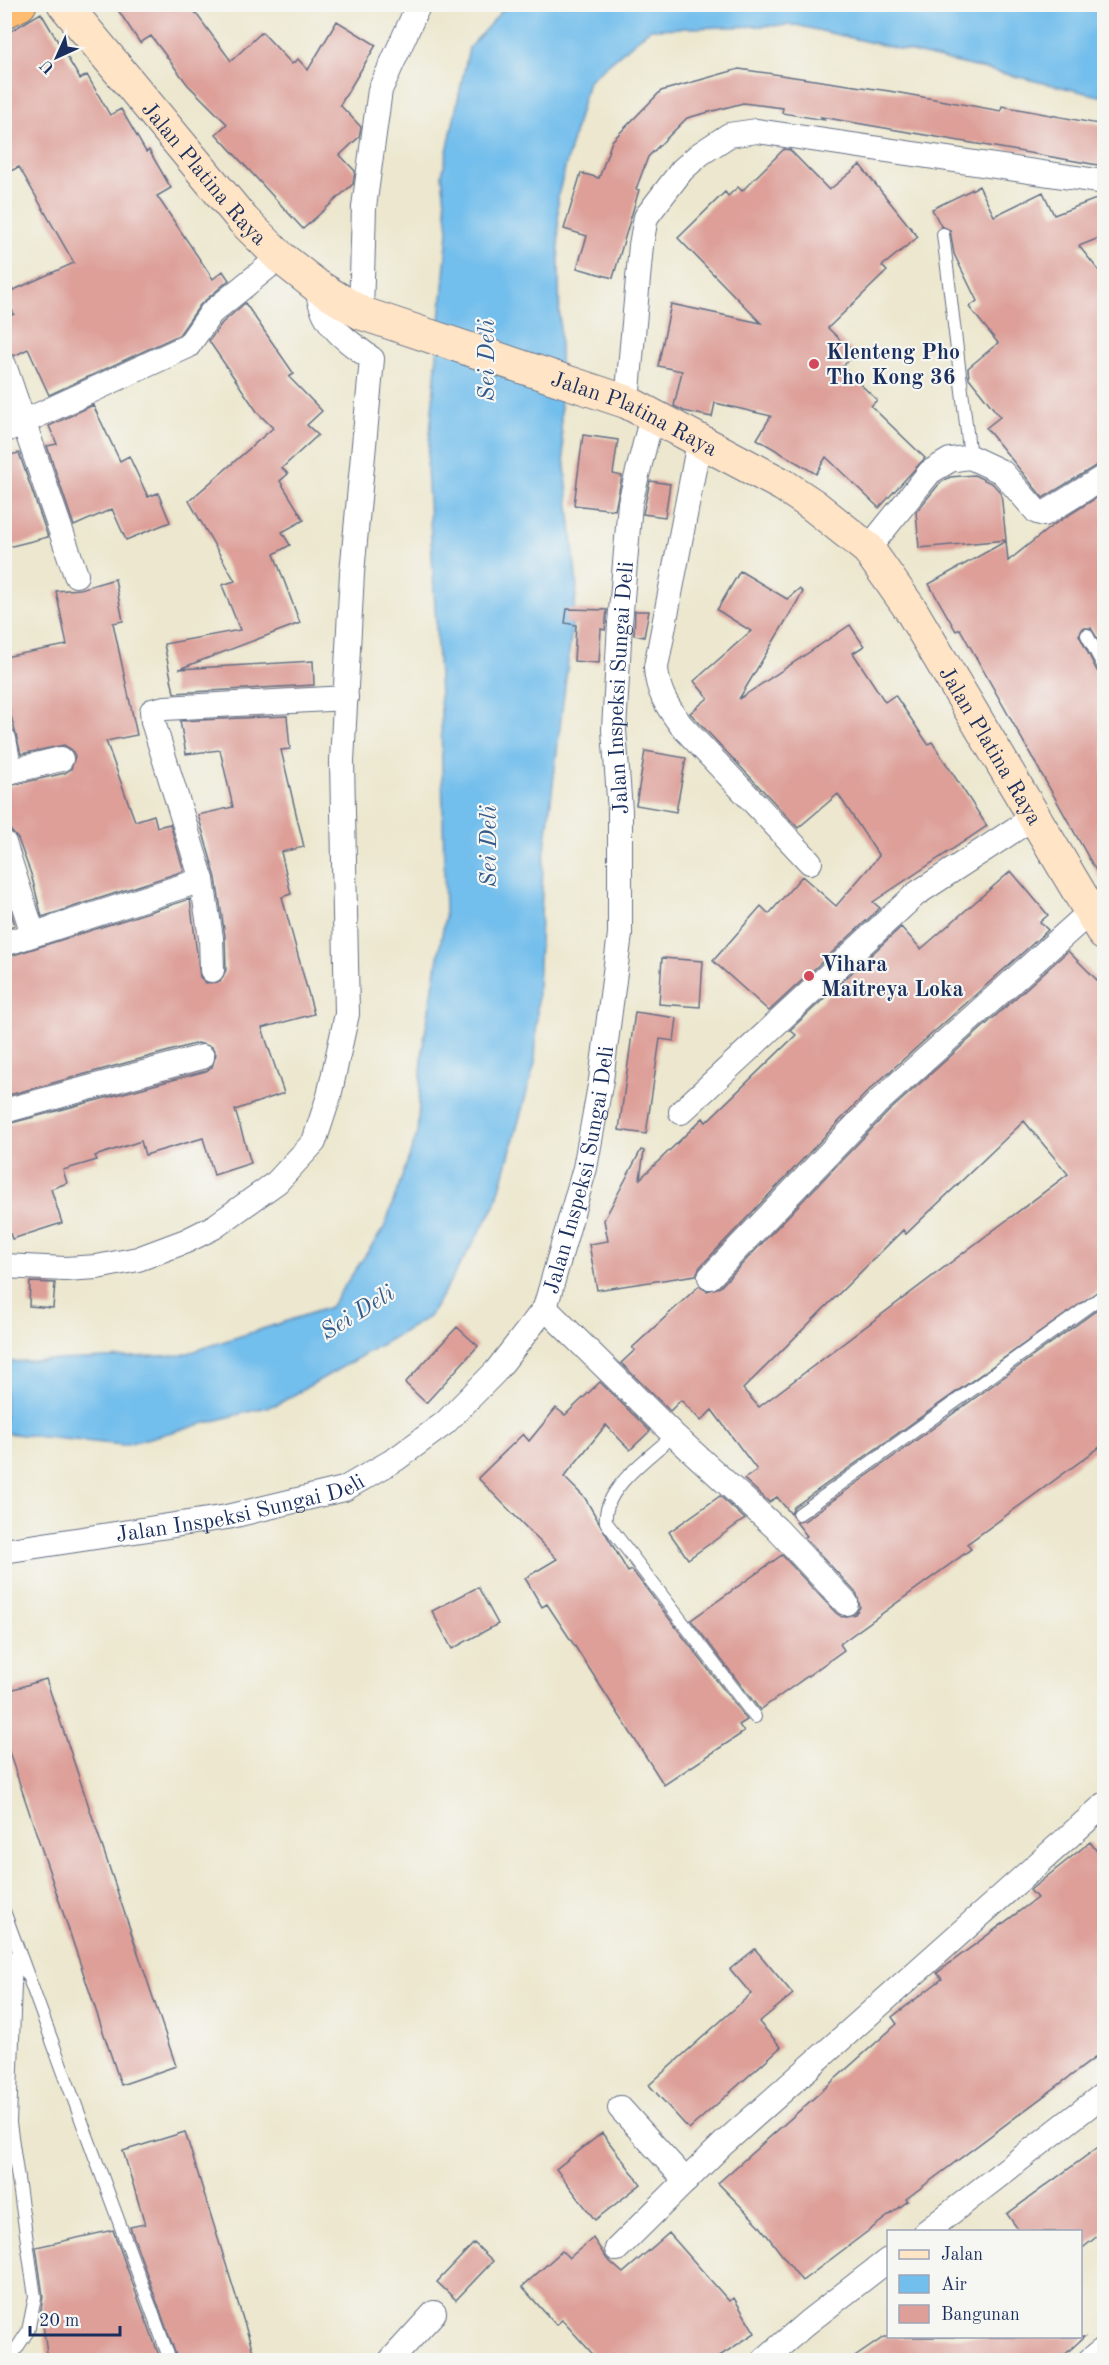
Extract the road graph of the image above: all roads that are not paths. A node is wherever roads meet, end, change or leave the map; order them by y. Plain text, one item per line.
1 (20, 4) edge
2 (64, 4) edge
3 (419, 4) edge
4 (4, 12) edge
5 (1104, 182) edge
6 (943, 234) dead end
7 (280, 257) junction
8 (317, 286) junction
9 (371, 317) junction
10 (4, 365) edge
11 (640, 409) junction
12 (14, 427) edge
13 (699, 441) junction
14 (970, 457) junction
15 (1104, 477) edge
16 (868, 549) junction
17 (76, 575) dead end
18 (1087, 635) dead end
19 (1104, 667) edge
20 (346, 698) junction
21 (4, 739) edge
22 (61, 759) dead end
23 (7, 772) edge
24 (1034, 817) junction
25 (4, 843) edge
26 (810, 862) dead end
27 (202, 880) junction
28 (1100, 916) edge
29 (33, 934) junction
30 (4, 944) edge
31 (212, 970) dead end
32 (202, 1057) dead end
33 (4, 1111) edge
34 (681, 1112) dead end
35 (4, 1266) edge
36 (710, 1277) dead end
37 (1104, 1294) edge
38 (545, 1308) junction
39 (674, 1435) junction
40 (799, 1514) dead end
41 (6, 1556) edge
42 (846, 1603) dead end
43 (755, 1717) dead end
44 (1104, 1804) edge
45 (4, 1911) edge
46 (16, 1948) junction
47 (1104, 2094) edge
48 (620, 2108) dead end
49 (686, 2181) junction
50 (929, 2230) edge
51 (617, 2249) dead end
52 (887, 2261) edge
53 (434, 2313) dead end
54 (1104, 2349) edge
55 (9, 2361) edge
56 (170, 2361) edge
57 (391, 2361) edge
58 (764, 2361) edge
59 (1090, 2361) edge

1 - 4 highway
2 - 7 main road, Jalan Platina Raya
3 - 9 street
5 - 11 street, Jalan Inspeksi Sungai Deli
6 - 14 lane
7 - 8 main road, Jalan Platina Raya
7 - 12 street
8 - 9 main road, Jalan Platina Raya
8 - 20 street
9 - 11 main road, Jalan Platina Raya
10 - 12 street
11 - 13 main road, Jalan Platina Raya
11 - 38 street, Jalan Inspeksi Sungai Deli
12 - 17 street
13 - 16 main road, Jalan Platina Raya
13 - 26 street
14 - 15 street
14 - 16 street
16 - 24 main road, Jalan Platina Raya
18 - 19 lane
20 - 27 street
20 - 35 street
21 - 23 street
22 - 23 street
24 - 28 main road, Jalan Platina Raya
24 - 34 street
25 - 29 street
27 - 29 street
27 - 31 street
28 - 36 street
29 - 30 street
32 - 33 street
37 - 40 lane
38 - 39 street
38 - 41 street, Jalan Inspeksi Sungai Deli
39 - 42 street
39 - 43 lane
44 - 49 street
45 - 46 lane
46 - 55 lane
46 - 56 lane
47 - 50 street
48 - 49 street
49 - 51 street
52 - 58 street
53 - 57 street
54 - 59 street

